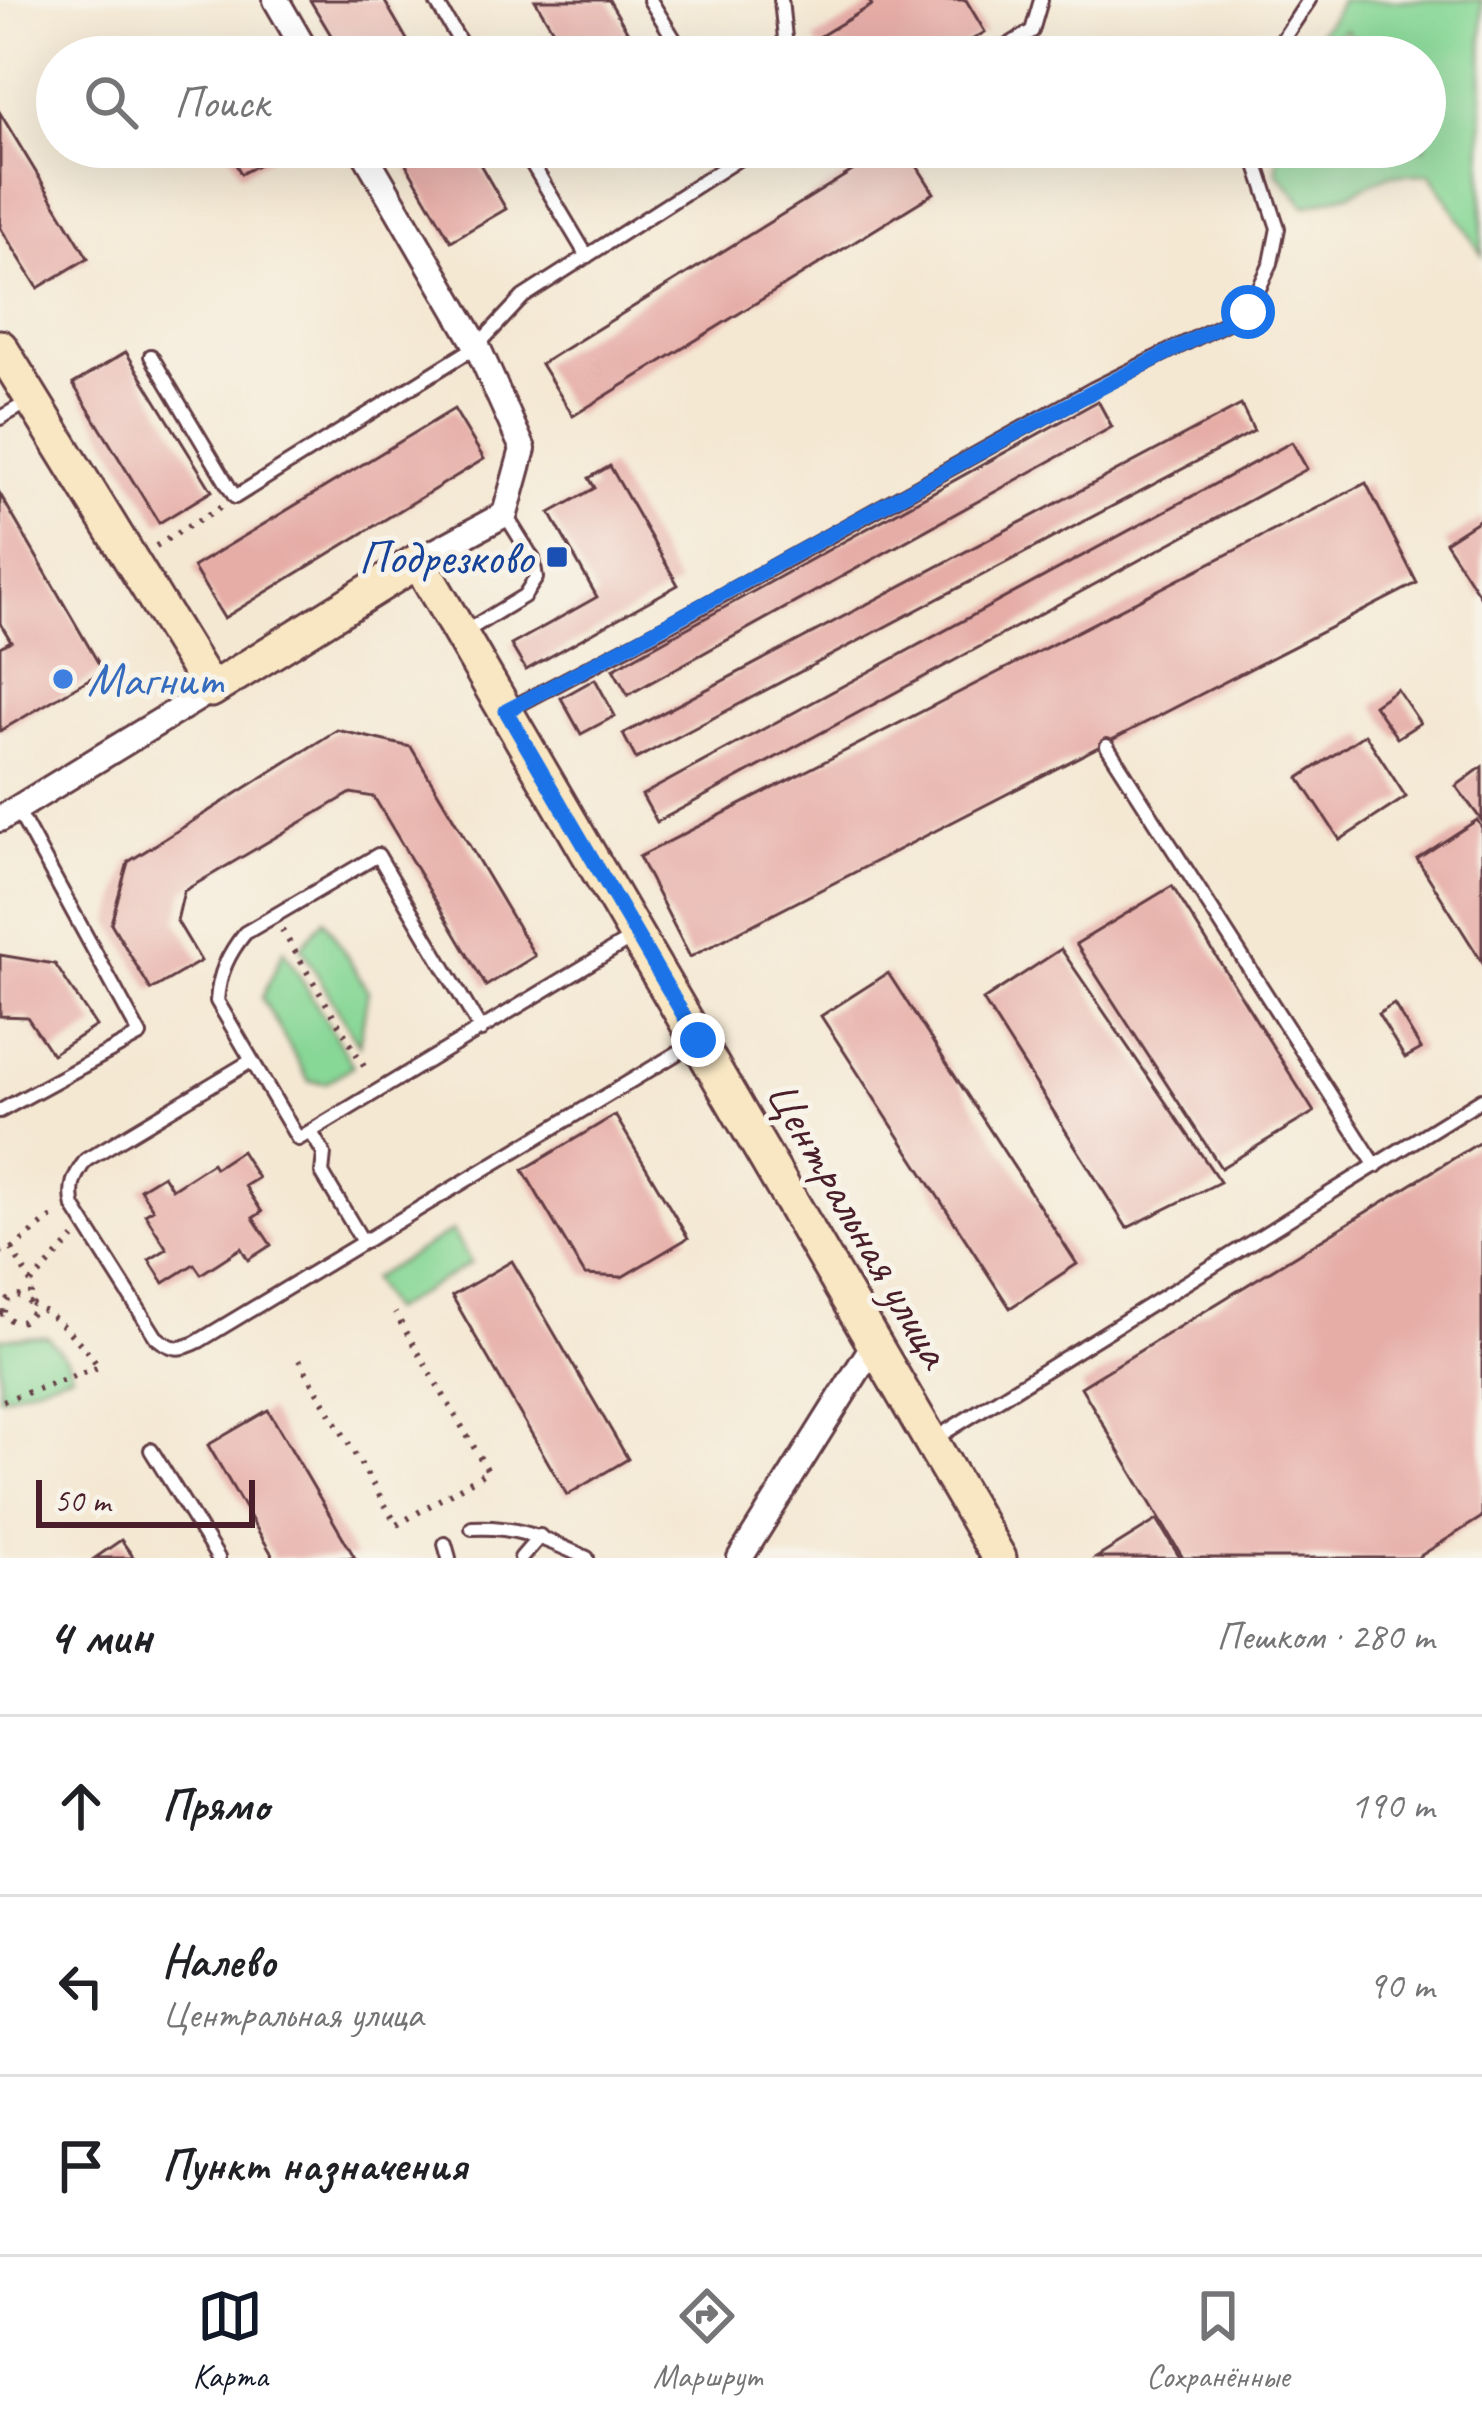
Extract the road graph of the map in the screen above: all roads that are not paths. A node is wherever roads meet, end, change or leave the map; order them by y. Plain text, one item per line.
1 (276, 0) edge
2 (435, 0) edge
3 (650, 0) edge
4 (781, 0) edge
5 (1041, 0) edge
6 (1309, 0) edge
7 (297, 36) edge
8 (456, 36) edge
9 (672, 36) edge
10 (785, 36) edge
11 (1024, 36) edge
12 (1285, 36) edge
13 (373, 168) edge
14 (535, 168) edge
15 (716, 168) edge
16 (1258, 168) edge
17 (587, 256) junction
18 (477, 346) junction
19 (1, 349) edge
20 (151, 356) dead end
21 (32, 400) junction
22 (0, 418) edge
23 (506, 514) junction
24 (418, 562) junction
25 (461, 633) junction
26 (212, 690) junction
27 (506, 711) junction
28 (1107, 746) dead end
29 (8, 814) edge
30 (636, 935) junction
31 (481, 1030) junction
32 (698, 1040) junction
33 (251, 1061) junction
34 (1482, 1100) edge
35 (0, 1111) edge
36 (311, 1132) junction
37 (1376, 1166) junction
38 (363, 1242) junction
39 (874, 1344) junction
40 (930, 1442) junction
41 (151, 1450) dead end
42 (472, 1528) dead end
43 (540, 1536) junction
44 (218, 1558) edge
45 (521, 1558) edge
46 (587, 1558) edge
47 (740, 1558) edge
48 (999, 1558) edge

1 - 7 street
2 - 8 lane
3 - 9 lane
4 - 10 lane
5 - 11 lane
6 - 12 lane
13 - 18 street
14 - 17 lane
15 - 17 lane
16 - 27 lane
17 - 18 lane
18 - 20 lane
18 - 23 street
19 - 21 street
21 - 22 lane
21 - 26 street
23 - 24 street
23 - 25 lane
24 - 25 street, Центральная улица
24 - 26 street
25 - 27 street, Центральная улица
26 - 29 street
27 - 30 street, Центральная улица
28 - 37 lane
29 - 35 lane
30 - 31 lane
30 - 32 street, Центральная улица
31 - 33 lane
31 - 36 lane
32 - 38 lane
32 - 39 street, Центральная улица
33 - 36 lane
33 - 38 lane
34 - 37 lane
36 - 38 lane
37 - 40 lane
39 - 40 street, Центральная улица
39 - 47 street
40 - 48 street, Центральная улица
41 - 44 lane
42 - 43 lane
43 - 45 lane
43 - 46 lane

